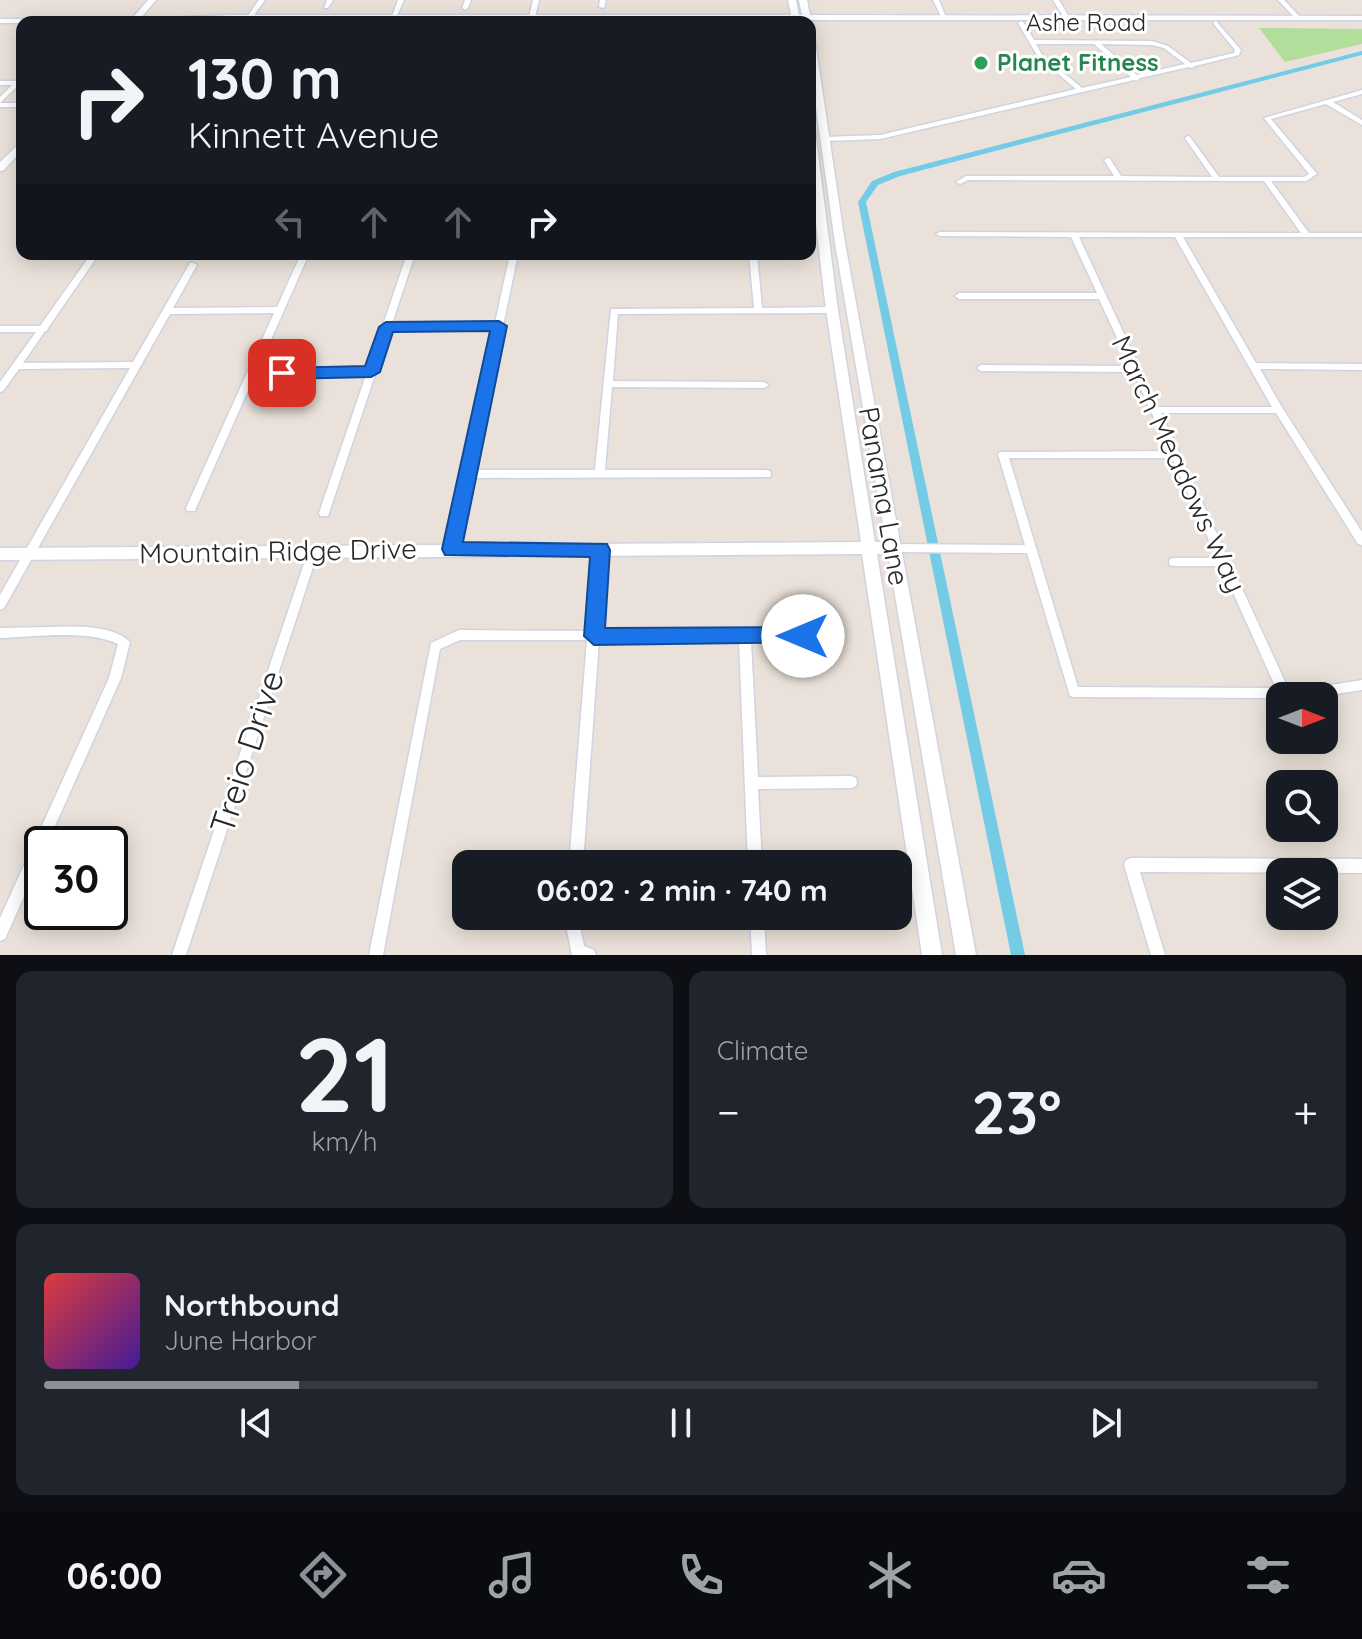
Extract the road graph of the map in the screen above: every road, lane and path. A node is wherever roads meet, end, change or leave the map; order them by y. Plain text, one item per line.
1 (152, 0) edge
2 (330, 0) edge
3 (468, 0) edge
4 (936, 0) edge
5 (1056, 0) edge
6 (1281, 0) edge
7 (326, 7) dead end
8 (465, 8) dead end
9 (139, 16) edge
10 (944, 17) junction
11 (1066, 17) junction
12 (1298, 18) junction
13 (816, 21) edge
14 (816, 21) edge
15 (1362, 21) edge
16 (1021, 23) junction
17 (1216, 23) junction
18 (1240, 23) junction
19 (1031, 42) junction
20 (1095, 42) junction
21 (1192, 66) junction
22 (816, 77) edge
23 (1137, 79) junction
24 (16, 85) edge
25 (1082, 91) junction
26 (1362, 92) edge
27 (1328, 102) junction
28 (0, 103) edge
29 (1362, 123) edge
30 (816, 133) edge
31 (1188, 138) dead end
32 (825, 139) junction
33 (16, 151) edge
34 (1108, 160) dead end
35 (0, 168) edge
36 (816, 178) edge
37 (1119, 179) junction
38 (1217, 179) junction
39 (1266, 179) junction
40 (960, 182) dead end
41 (940, 234) dead end
42 (1074, 234) junction
43 (1177, 234) junction
44 (1307, 235) junction
45 (1362, 235) edge
46 (91, 260) edge
47 (302, 260) edge
48 (409, 260) edge
49 (513, 260) edge
50 (754, 260) edge
51 (193, 265) dead end
52 (959, 296) dead end
53 (1103, 296) junction
54 (281, 310) junction
55 (758, 310) junction
56 (832, 310) junction
57 (167, 311) junction
58 (499, 326) junction
59 (386, 327) junction
60 (0, 329) edge
61 (44, 329) junction
62 (859, 350) junction
63 (136, 365) junction
64 (16, 366) junction
65 (1254, 366) junction
66 (1362, 367) edge
67 (981, 368) dead end
68 (1136, 369) junction
69 (371, 372) junction
70 (252, 374) junction
71 (608, 384) junction
72 (764, 385) dead end
73 (0, 389) edge
74 (1155, 410) junction
75 (1279, 410) junction
76 (1175, 455) junction
77 (468, 474) junction
78 (600, 474) junction
79 (766, 474) dead end
80 (191, 508) dead end
81 (324, 513) dead end
82 (1362, 541) edge
83 (868, 548) junction
84 (893, 548) junction
85 (314, 549) junction
86 (452, 549) junction
87 (1031, 549) junction
88 (600, 550) junction
89 (0, 554) edge
90 (27, 555) junction
91 (1174, 562) dead end
92 (1224, 562) junction
93 (0, 605) edge
94 (0, 633) edge
95 (594, 636) junction
96 (745, 636) junction
97 (832, 636) dead end
98 (1279, 682) edge
99 (1362, 685) edge
100 (1338, 691) edge
101 (1266, 693) edge
102 (851, 782) dead end
103 (752, 783) junction
104 (577, 850) edge
105 (754, 850) edge
106 (1362, 866) edge
107 (576, 930) edge
108 (758, 930) edge
109 (0, 934) edge
110 (583, 953) edge
111 (179, 955) edge
112 (376, 955) edge
113 (759, 955) edge
114 (932, 955) edge
115 (966, 955) edge
116 (1158, 955) edge

1 - 9 main road
2 - 7 street
3 - 8 street
4 - 10 street
5 - 11 street
6 - 12 street
10 - 11 main road, Ashe Road
10 - 13 main road, Ashe Road
11 - 12 main road, Ashe Road
12 - 15 main road, Ashe Road
12 - 18 main road
14 - 16 main road, Ashe Road
15 - 18 main road, Ashe Road
16 - 17 main road, Ashe Road
16 - 19 street
17 - 18 main road, Ashe Road
17 - 21 street
19 - 20 street
19 - 25 street
20 - 21 street
20 - 23 street
21 - 23 street
22 - 32 main road, Panama Lane
23 - 25 street
24 - 28 street
25 - 32 street
26 - 27 street
27 - 29 street
27 - 39 street
30 - 32 main road
31 - 38 street
32 - 62 main road, Panama Lane
33 - 35 main road
34 - 37 street
36 - 56 main road, Panama Lane
37 - 38 street
37 - 40 street
38 - 39 street
39 - 44 street
41 - 42 street
42 - 43 street
42 - 53 street, March Meadows Way
43 - 44 street
43 - 65 street
44 - 45 street
46 - 61 street
47 - 54 street
48 - 59 street
49 - 58 street
50 - 55 street
51 - 57 street
52 - 53 street
53 - 68 street, March Meadows Way
54 - 57 street
54 - 70 street
55 - 56 street
55 - 71 street
56 - 62 main road
56 - 83 main road, Panama Lane
57 - 63 street
58 - 59 street
58 - 77 street
59 - 69 street
60 - 61 street
61 - 64 street
62 - 84 main road, Panama Lane
63 - 64 street
63 - 90 street
64 - 73 street
65 - 66 street
65 - 75 street
67 - 68 street
68 - 74 street, March Meadows Way
69 - 70 street
69 - 81 street
70 - 80 street
71 - 72 street
71 - 78 street
74 - 75 street
74 - 76 street, March Meadows Way
75 - 82 street
76 - 87 street
76 - 92 street, March Meadows Way
77 - 78 street
77 - 86 street
78 - 79 street
83 - 84 main road, Mountain Ridge Drive
83 - 88 main road, Mountain Ridge Drive
83 - 114 main road, Panama Lane
84 - 87 street
84 - 115 main road, Panama Lane
85 - 86 main road, Mountain Ridge Drive
85 - 90 main road, Mountain Ridge Drive
85 - 111 street, Treio Drive
86 - 88 main road, Mountain Ridge Drive
87 - 101 street
88 - 95 street
89 - 90 main road, Mountain Ridge Drive
90 - 93 street
91 - 92 street
92 - 98 street, March Meadows Way
94 - 109 street
95 - 96 street
95 - 104 street
95 - 112 street
96 - 97 street
96 - 103 street
99 - 100 street
102 - 103 street
103 - 105 street
106 - 116 street
107 - 110 street
108 - 113 street

